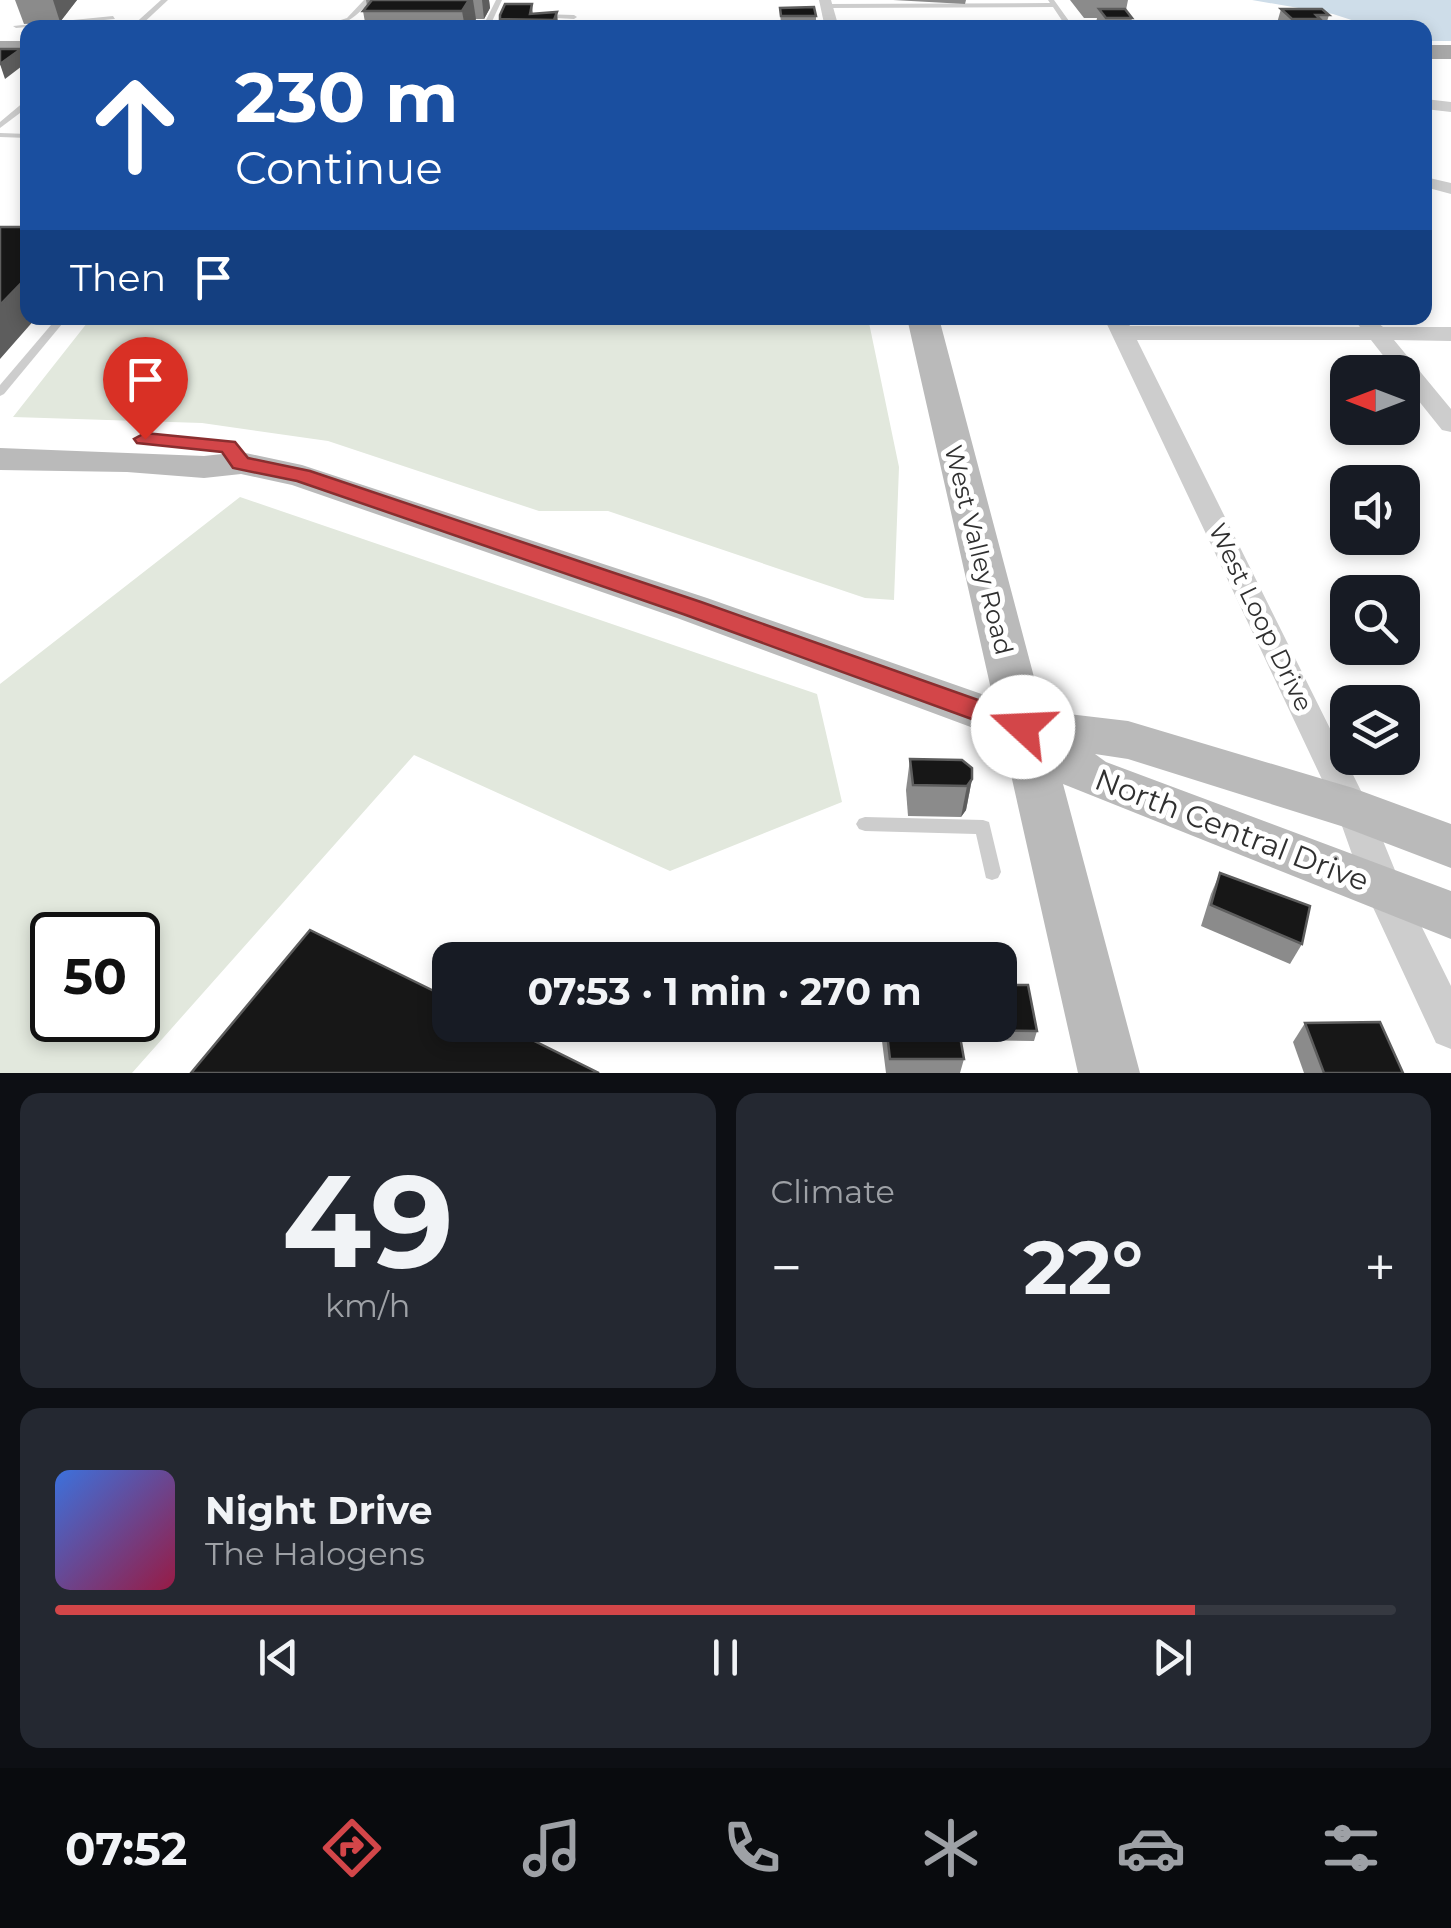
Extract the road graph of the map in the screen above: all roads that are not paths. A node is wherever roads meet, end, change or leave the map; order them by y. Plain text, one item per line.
1 (165, 0) edge
2 (368, 0) edge
3 (826, 3) edge
4 (1053, 3) edge
5 (530, 16) edge
6 (574, 16) dead end
7 (113, 18) dead end
8 (89, 20) edge
9 (142, 20) edge
10 (346, 20) edge
11 (16, 26) dead end
12 (20, 26) edge
13 (20, 110) edge
14 (0, 126) edge
15 (56, 325) edge
16 (925, 325) edge
17 (1120, 325) edge
18 (1371, 325) edge
19 (1378, 325) edge
20 (1451, 334) edge
21 (2, 386) edge
22 (1451, 426) edge
23 (0, 438) edge
24 (0, 459) edge
25 (240, 463) junction
26 (1023, 727) junction
27 (1354, 808) junction
28 (865, 824) dead end
29 (1451, 846) edge
30 (992, 872) dead end
31 (1383, 888) junction
32 (1451, 915) edge
33 (1451, 1028) edge
34 (1109, 1073) edge

1 - 9 lane
2 - 10 lane
3 - 4 lane
5 - 6 lane
7 - 8 lane
11 - 12 lane
13 - 14 lane
15 - 21 lane
16 - 26 main road, West Valley Road
17 - 27 street, West Loop Drive
18 - 22 street
19 - 20 street
23 - 25 main road
24 - 25 main road, North Central Drive
25 - 26 main road, North Central Drive
26 - 27 main road, North Central Drive
26 - 31 main road, North Central Drive
26 - 34 main road, West Valley Road
27 - 29 main road, North Central Drive
27 - 31 street, West Loop Drive
28 - 30 lane
31 - 32 main road, North Central Drive
31 - 33 street, West Loop Drive

